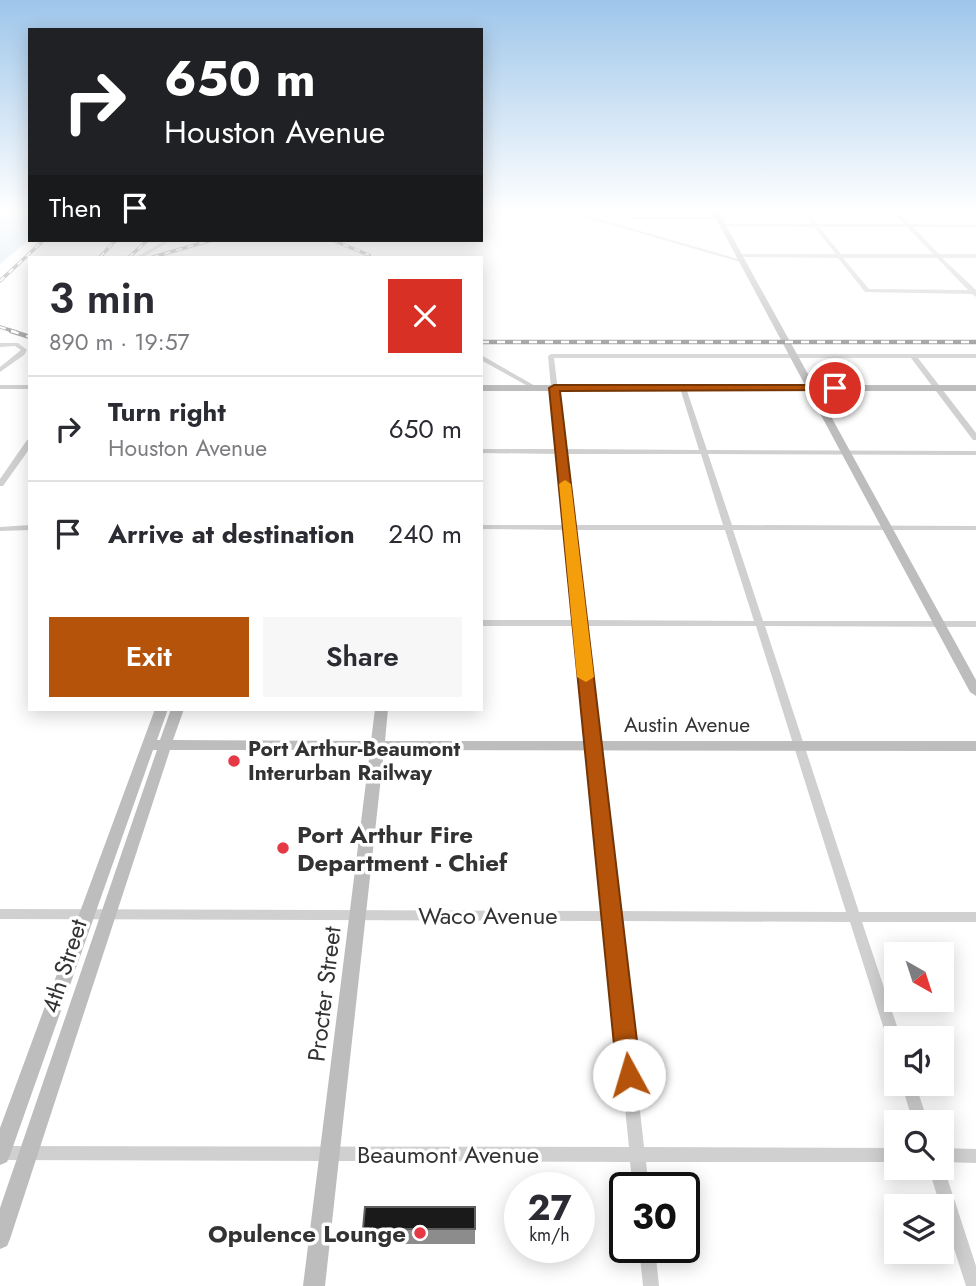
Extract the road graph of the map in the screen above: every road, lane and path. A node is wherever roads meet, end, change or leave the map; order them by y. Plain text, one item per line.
1 (747, 271) edge
2 (850, 271) edge
3 (953, 271) edge
4 (975, 293) edge
5 (0, 345) edge
6 (793, 356) junction
7 (913, 356) junction
8 (976, 356) edge
9 (483, 358) edge
10 (0, 370) edge
11 (0, 387) edge
12 (28, 387) edge
13 (483, 388) edge
14 (535, 388) junction
15 (554, 388) junction
16 (682, 388) junction
17 (810, 388) junction
18 (938, 388) junction
19 (976, 388) edge
20 (976, 438) edge
21 (28, 445) edge
22 (483, 451) edge
23 (561, 452) junction
24 (704, 452) junction
25 (845, 452) junction
26 (976, 453) edge
27 (0, 484) edge
28 (28, 527) edge
29 (483, 527) edge
30 (570, 527) junction
31 (728, 528) junction
32 (887, 528) junction
33 (976, 528) edge
34 (0, 530) edge
35 (483, 623) edge
36 (580, 623) junction
37 (759, 623) junction
38 (939, 624) junction
39 (976, 624) edge
40 (976, 692) edge
41 (160, 711) edge
42 (176, 711) edge
43 (382, 711) edge
44 (147, 745) junction
45 (165, 745) junction
46 (376, 745) junction
47 (799, 746) junction
48 (976, 746) edge
49 (593, 747) junction
50 (86, 913) junction
51 (107, 913) junction
52 (0, 914) edge
53 (358, 914) junction
54 (611, 915) junction
55 (854, 916) junction
56 (976, 917) edge
57 (890, 1026) edge
58 (29, 1153) junction
59 (330, 1153) junction
60 (0, 1154) edge
61 (637, 1155) junction
62 (884, 1155) edge
63 (954, 1155) edge
64 (976, 1156) edge
65 (639, 1172) edge
66 (940, 1180) edge
67 (0, 1239) edge
68 (649, 1263) edge
69 (314, 1286) edge
70 (652, 1286) edge
71 (974, 1286) edge

1 - 6 street
2 - 4 street
3 - 4 street
5 - 10 street
6 - 7 street
6 - 15 street
6 - 17 street
7 - 8 street
7 - 18 street
9 - 14 street
11 - 12 street
13 - 14 main road
14 - 15 main road
15 - 16 main road
15 - 23 street
16 - 17 main road
16 - 24 street
17 - 18 main road
17 - 25 street
18 - 19 main road
18 - 20 street
21 - 27 street
22 - 23 street
23 - 24 street
23 - 30 street
24 - 25 street
24 - 31 street
25 - 26 street
25 - 32 street
28 - 34 street
29 - 30 street
30 - 31 street
30 - 36 street
31 - 32 street
31 - 37 street
32 - 33 street
32 - 38 street
35 - 36 street
36 - 37 street
36 - 49 street
37 - 38 street
37 - 47 street
38 - 39 street
38 - 40 street
41 - 44 street, 4th Street
42 - 45 street, 4th Street
43 - 46 street, Procter Street
44 - 45 street, Austin Avenue
44 - 50 street, 4th Street
45 - 46 street, Austin Avenue
45 - 51 street, 4th Street
46 - 49 street, Austin Avenue
46 - 53 street, Procter Street
47 - 48 street, Austin Avenue
47 - 49 street, Austin Avenue
47 - 55 street
49 - 54 street
50 - 51 street, Waco Avenue
50 - 52 street, Waco Avenue
50 - 60 street, 4th Street
51 - 53 street, Waco Avenue
51 - 58 street, 4th Street
53 - 54 street, Waco Avenue
53 - 59 street, Procter Street
54 - 55 street, Waco Avenue
54 - 61 street
55 - 56 street, Waco Avenue
55 - 57 street
58 - 59 street, Beaumont Avenue
58 - 60 street, Beaumont Avenue
58 - 67 street, 4th Street
59 - 61 street, Beaumont Avenue
59 - 69 street, Procter Street
61 - 62 street, Beaumont Avenue
61 - 65 street
63 - 64 street
66 - 71 street
68 - 70 street

